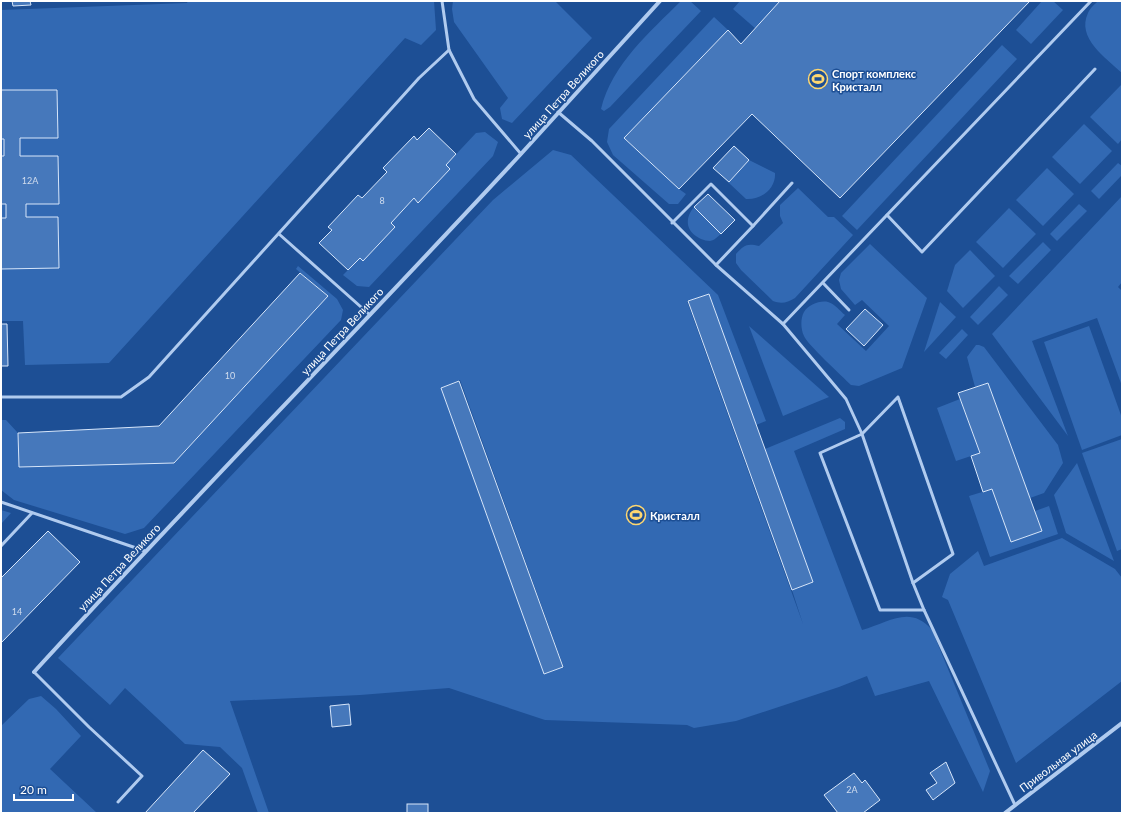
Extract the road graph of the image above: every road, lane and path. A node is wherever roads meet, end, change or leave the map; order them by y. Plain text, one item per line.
1 (442, 1) edge
2 (660, 1) edge
3 (1092, 1) edge
4 (449, 50) junction
5 (1095, 69) dead end
6 (558, 112) junction
7 (521, 154) junction
8 (792, 182) dead end
9 (887, 215) junction
10 (672, 223) junction
11 (753, 226) junction
12 (279, 234) junction
13 (716, 265) junction
14 (823, 283) junction
15 (849, 310) dead end
16 (370, 315) junction
17 (783, 324) junction
18 (1, 397) edge
19 (862, 434) junction
20 (1, 502) edge
21 (32, 513) junction
22 (1, 546) edge
23 (145, 551) junction
24 (913, 583) junction
25 (924, 610) junction
26 (34, 672) joint
27 (1122, 723) edge
28 (118, 802) dead end
29 (1015, 805) junction
30 (1005, 813) edge

1 - 4 lane
2 - 6 street, улица Петра Великого
3 - 9 lane
4 - 7 lane
4 - 12 lane
5 - 9 lane
6 - 7 street, улица Петра Великого
6 - 10 lane
7 - 16 street, улица Петра Великого
8 - 11 lane
9 - 14 lane
10 - 11 lane
10 - 13 lane
11 - 13 lane
12 - 16 lane
12 - 18 lane
13 - 17 lane
14 - 15 lane
14 - 17 lane
16 - 23 street, улица Петра Великого
17 - 19 lane
19 - 24 lane
19 - 24 lane
19 - 25 lane
20 - 21 lane
21 - 22 lane
21 - 23 lane
23 - 26 street, улица Петра Великого
24 - 25 lane
25 - 29 lane
26 - 28 lane
27 - 29 street, Привольная улица
29 - 30 street, Привольная улица

